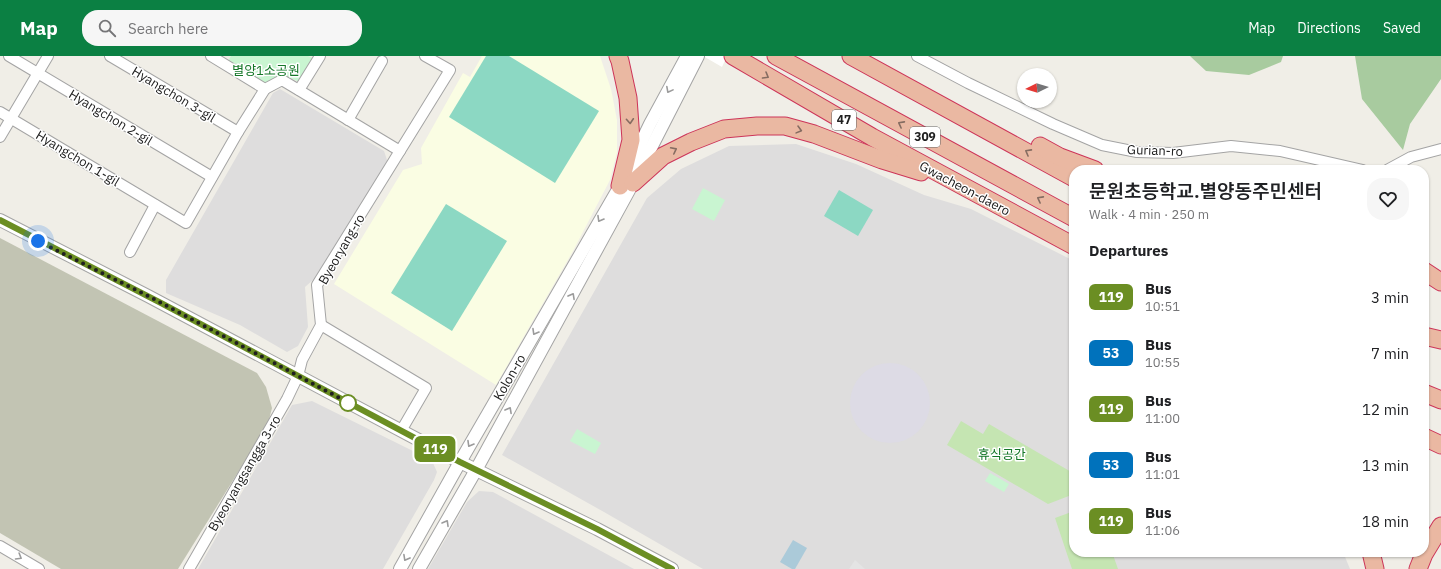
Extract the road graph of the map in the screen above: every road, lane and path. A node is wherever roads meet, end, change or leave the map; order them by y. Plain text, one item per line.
1 (10, 56) edge
2 (48, 56) edge
3 (110, 56) edge
4 (211, 56) edge
5 (320, 56) edge
6 (425, 56) edge
7 (618, 56) edge
8 (687, 56) edge
9 (698, 56) edge
10 (733, 56) edge
11 (776, 56) edge
12 (851, 56) edge
13 (874, 56) edge
14 (918, 56) edge
15 (438, 59) edge
16 (382, 61) dead end
17 (38, 73) junction
18 (265, 88) junction
19 (299, 90) junction
20 (0, 112) edge
21 (11, 118) junction
22 (348, 120) junction
23 (238, 132) junction
24 (0, 137) edge
25 (1441, 149) edge
26 (400, 151) junction
27 (1081, 165) edge
28 (1341, 165) edge
29 (1396, 165) edge
30 (1069, 175) edge
31 (212, 177) junction
32 (956, 183) junction
33 (627, 184) junction
34 (155, 205) junction
35 (1069, 215) edge
36 (0, 220) edge
37 (1069, 243) edge
38 (130, 252) dead end
39 (1429, 274) edge
40 (1441, 282) edge
41 (321, 325) junction
42 (1429, 337) edge
43 (1441, 340) edge
44 (298, 376) junction
45 (400, 431) junction
46 (1429, 439) edge
47 (1441, 445) edge
48 (460, 462) junction
49 (476, 470) junction
50 (1440, 527) edge
51 (0, 546) edge
52 (1429, 546) edge
53 (1372, 557) edge
54 (1423, 557) edge
55 (39, 569) edge
56 (189, 569) edge
57 (400, 569) edge
58 (419, 569) edge
59 (672, 569) edge
60 (1375, 569) edge
61 (1418, 569) edge

1 - 17 street, Hyangchon 2-gil
2 - 17 street
3 - 23 street, Hyangchon 3-gil
4 - 18 street
5 - 19 street
6 - 15 street
7 -> 33 highway
8 -> 33 street
9 - 33 street
10 -> 32 highway, Gwacheon-daero / 47
35 -> 11 highway, 309
30 -> 12 highway
13 - 27 highway
14 - 28 street, Gurian-ro
15 - 26 street, Byeoryang-ro
16 - 22 street
17 - 21 street
17 - 31 street, Hyangchon 2-gil
18 - 19 street
18 - 23 street
19 - 22 street
20 - 21 street, Hyangchon 1-gil
21 - 24 street
21 - 34 street, Hyangchon 1-gil
22 - 26 street
23 - 31 street
25 - 29 street
26 - 41 street, Byeoryang-ro
31 - 34 street, Hyangchon 1-gil
33 -> 32 highway
32 - 37 highway, Gwacheon-daero / 47
33 -> 48 street, Kolon-ro
49 -> 33 street
34 - 38 street
36 - 44 street
39 - 40 highway
41 - 44 street
41 - 45 street
42 - 43 highway
44 - 45 street
44 - 56 street, Byeoryangsangga 3-ro
45 - 48 street
46 - 47 highway
48 - 49 street
48 -> 57 street, Kolon-ro
58 -> 49 street
49 - 59 street
50 - 52 highway
51 -> 55 street
53 - 60 highway
54 - 61 highway

